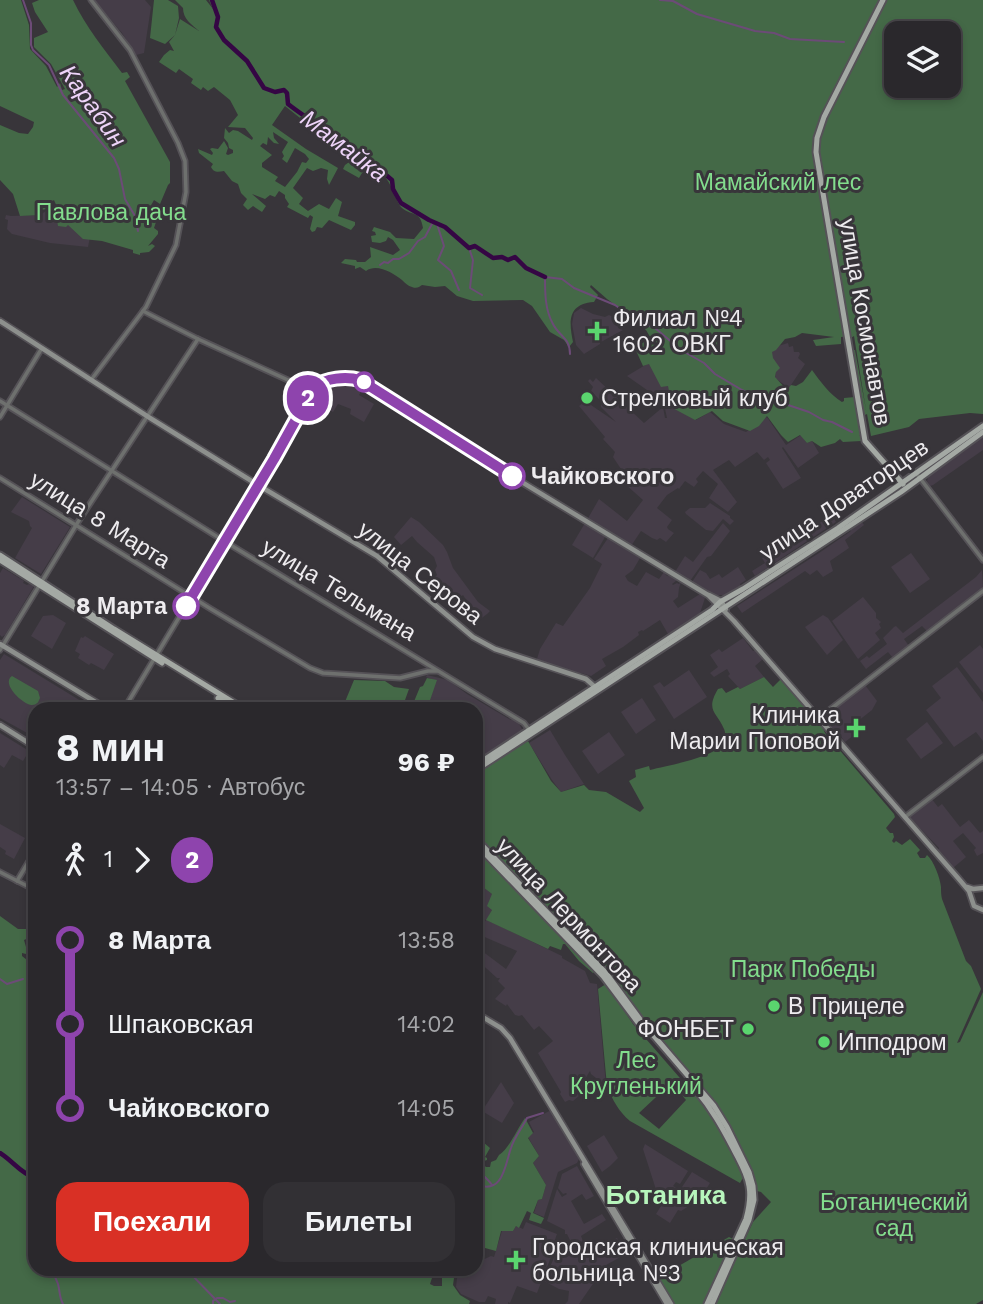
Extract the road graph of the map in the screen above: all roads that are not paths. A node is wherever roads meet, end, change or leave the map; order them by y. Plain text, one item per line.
1 (92, 0) edge
2 (884, 0) edge
3 (142, 311) junction
4 (0, 321) edge
5 (198, 339) junction
6 (42, 348) junction
7 (91, 380) junction
8 (312, 390) junction
9 (0, 401) edge
10 (7, 405) junction
11 (147, 416) junction
12 (0, 417) edge
13 (983, 426) edge
14 (983, 432) edge
15 (111, 471) junction
16 (927, 472) junction
17 (918, 475) junction
18 (0, 478) edge
19 (904, 483) junction
20 (258, 485) junction
21 (928, 488) junction
22 (74, 524) junction
23 (224, 541) junction
24 (0, 557) edge
25 (983, 560) edge
26 (40, 583) junction
27 (983, 591) edge
28 (705, 593) junction
29 (191, 597) junction
30 (722, 605) junction
31 (734, 621) junction
32 (1, 647) edge
33 (156, 657) junction
34 (451, 678) junction
35 (582, 678) junction
36 (596, 688) junction
37 (585, 694) junction
38 (95, 702) edge
39 (128, 702) edge
40 (226, 702) edge
41 (232, 702) edge
42 (819, 718) junction
43 (550, 719) junction
44 (520, 721) junction
45 (0, 725) edge
46 (530, 732) junction
47 (28, 743) edge
48 (983, 757) edge
49 (483, 763) edge
50 (905, 817) junction
51 (483, 847) edge
52 (483, 852) edge
53 (28, 863) edge
54 (0, 872) edge
55 (17, 881) junction
56 (964, 884) junction
57 (28, 886) edge
58 (981, 888) edge
59 (971, 898) junction
60 (537, 905) junction
61 (983, 910) edge
62 (483, 1017) edge
63 (669, 1304) edge
64 (710, 1304) edge

1 - 3 street
2 - 19 main road, улица Космонавтов
3 - 5 street
3 - 7 street
4 - 6 main road, улица Серова
5 - 8 street
5 - 11 street
6 - 7 main road, улица Серова
6 - 10 street
7 - 11 main road, улица Серова
8 - 20 main road
8 - 28 main road
9 - 10 street, улица Тельмана
10 - 12 street
10 - 15 street, улица Тельмана
11 - 15 street
11 - 20 main road, улица Серова
13 - 17 main road, улица Доваторцев
14 - 16 main road, улица Доваторцев
15 - 22 street
15 - 23 street, улица Тельмана
16 - 17 main road, улица Доваторцев
16 - 21 street
17 - 19 main road
17 - 19 main road, улица Доваторцев
17 - 21 street
18 - 22 street, улица 8 Марта
19 - 21 street
19 - 30 main road, улица Доваторцев
20 - 23 street
20 - 35 main road, улица Серова
21 - 25 street
22 - 26 street
22 - 29 street, улица 8 Марта
23 - 29 street
23 - 34 street, улица Тельмана
24 - 26 main road
26 - 32 street
26 - 33 main road
27 - 42 street
28 - 30 main road
28 - 31 main road
29 - 33 street
29 - 34 street, улица 8 Марта
30 - 31 main road
30 - 36 main road, улица Доваторцев
30 - 36 main road, улица Доваторцев
31 - 42 main road
32 - 38 main road
33 - 39 street
33 - 40 main road
33 - 41 main road
34 - 44 street, улица Тельмана
35 - 36 main road, улица Серова
35 - 36 main road, улица Серова
35 - 37 main road
36 - 37 main road, улица Доваторцев
36 - 43 main road, улица Доваторцев
37 - 43 main road, улица Доваторцев
42 - 50 main road
43 - 46 main road, улица Доваторцев
44 - 46 street, улица Тельмана
44 - 46 street, улица Тельмана
45 - 47 main road
46 - 49 main road, улица Доваторцев
48 - 50 street
50 - 56 main road
51 - 60 main road, улица Лермонтова
52 - 60 main road, улица Лермонтова
53 - 55 street
54 - 55 street
55 - 57 street
56 - 58 main road
56 - 59 main road
58 - 59 main road
59 - 61 main road
60 - 64 main road, улица Лермонтова
62 - 63 main road

